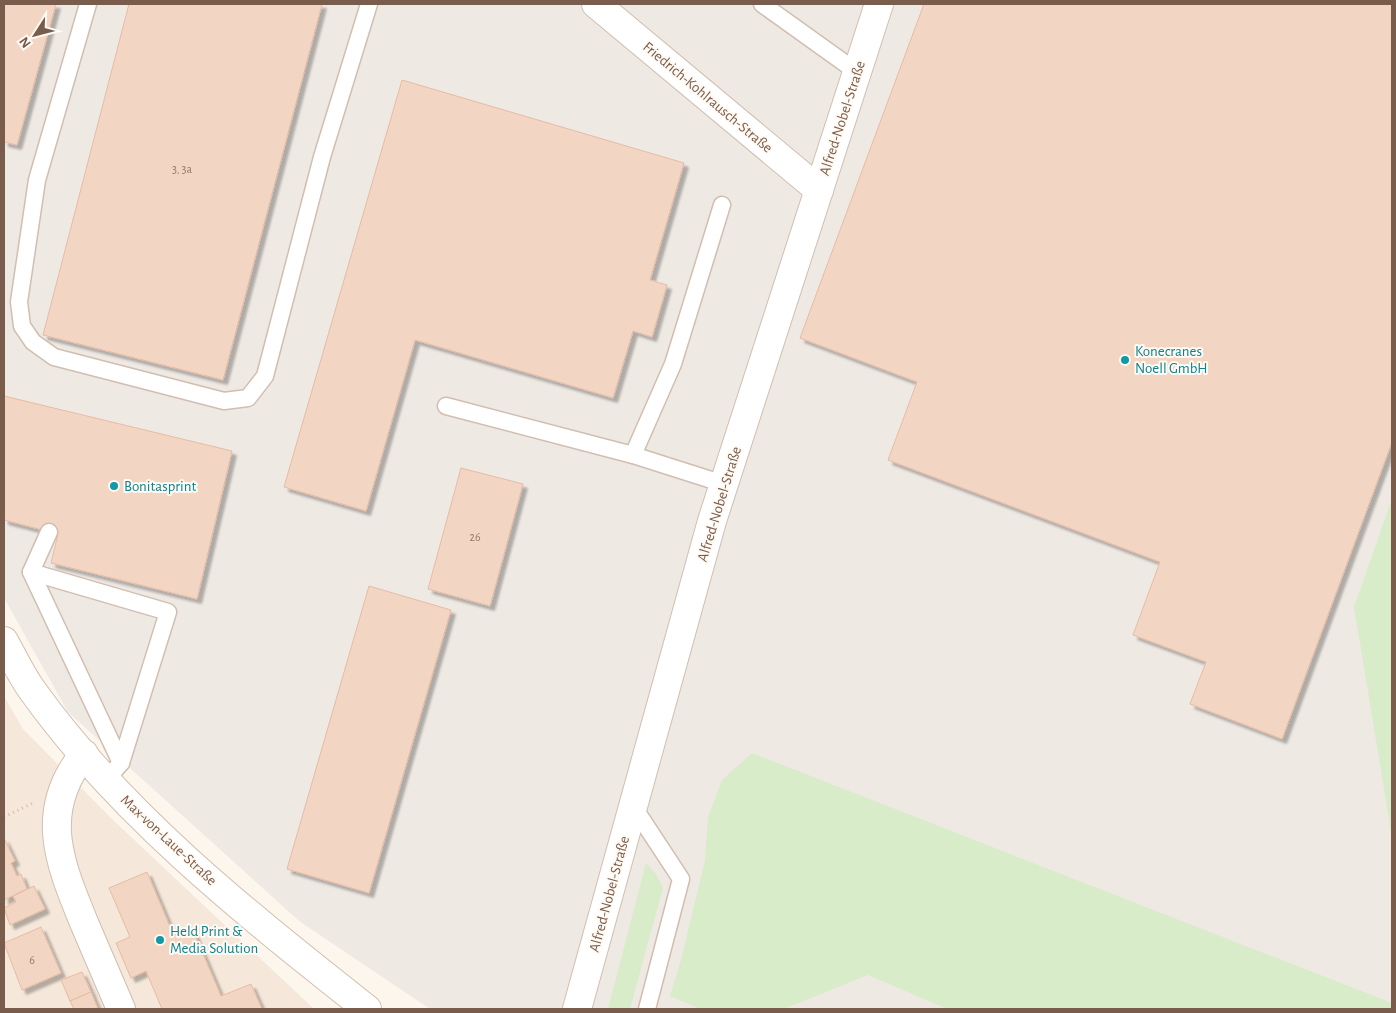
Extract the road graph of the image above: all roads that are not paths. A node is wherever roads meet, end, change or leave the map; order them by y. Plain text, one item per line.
1 (88, 4) edge
2 (369, 4) edge
3 (596, 4) edge
4 (762, 4) edge
5 (879, 4) edge
6 (857, 72) junction
7 (819, 190) junction
8 (722, 205) dead end
9 (446, 406) dead end
10 (633, 455) junction
11 (724, 484) junction
12 (49, 532) dead end
13 (31, 572) junction
14 (4, 641) edge
15 (84, 754) junction
16 (114, 772) junction
17 (633, 806) junction
18 (121, 1009) edge
19 (367, 1009) edge
20 (577, 1009) edge
21 (647, 1009) edge

1 - 2 lane
3 - 7 street, Friedrich-Kohlrausch-Straße
4 - 6 lane
5 - 6 street, Alfred-Nobel-Straße
6 - 7 street, Alfred-Nobel-Straße
7 - 11 street, Alfred-Nobel-Straße
8 - 10 lane
9 - 10 lane
10 - 11 lane
11 - 17 street, Alfred-Nobel-Straße
12 - 13 lane
13 - 16 lane
13 - 16 lane
14 - 15 street, Max-von-Laue-Straße
15 - 16 street, Max-von-Laue-Straße
15 - 18 street
16 - 19 street, Max-von-Laue-Straße
17 - 20 street, Alfred-Nobel-Straße
17 - 21 lane

